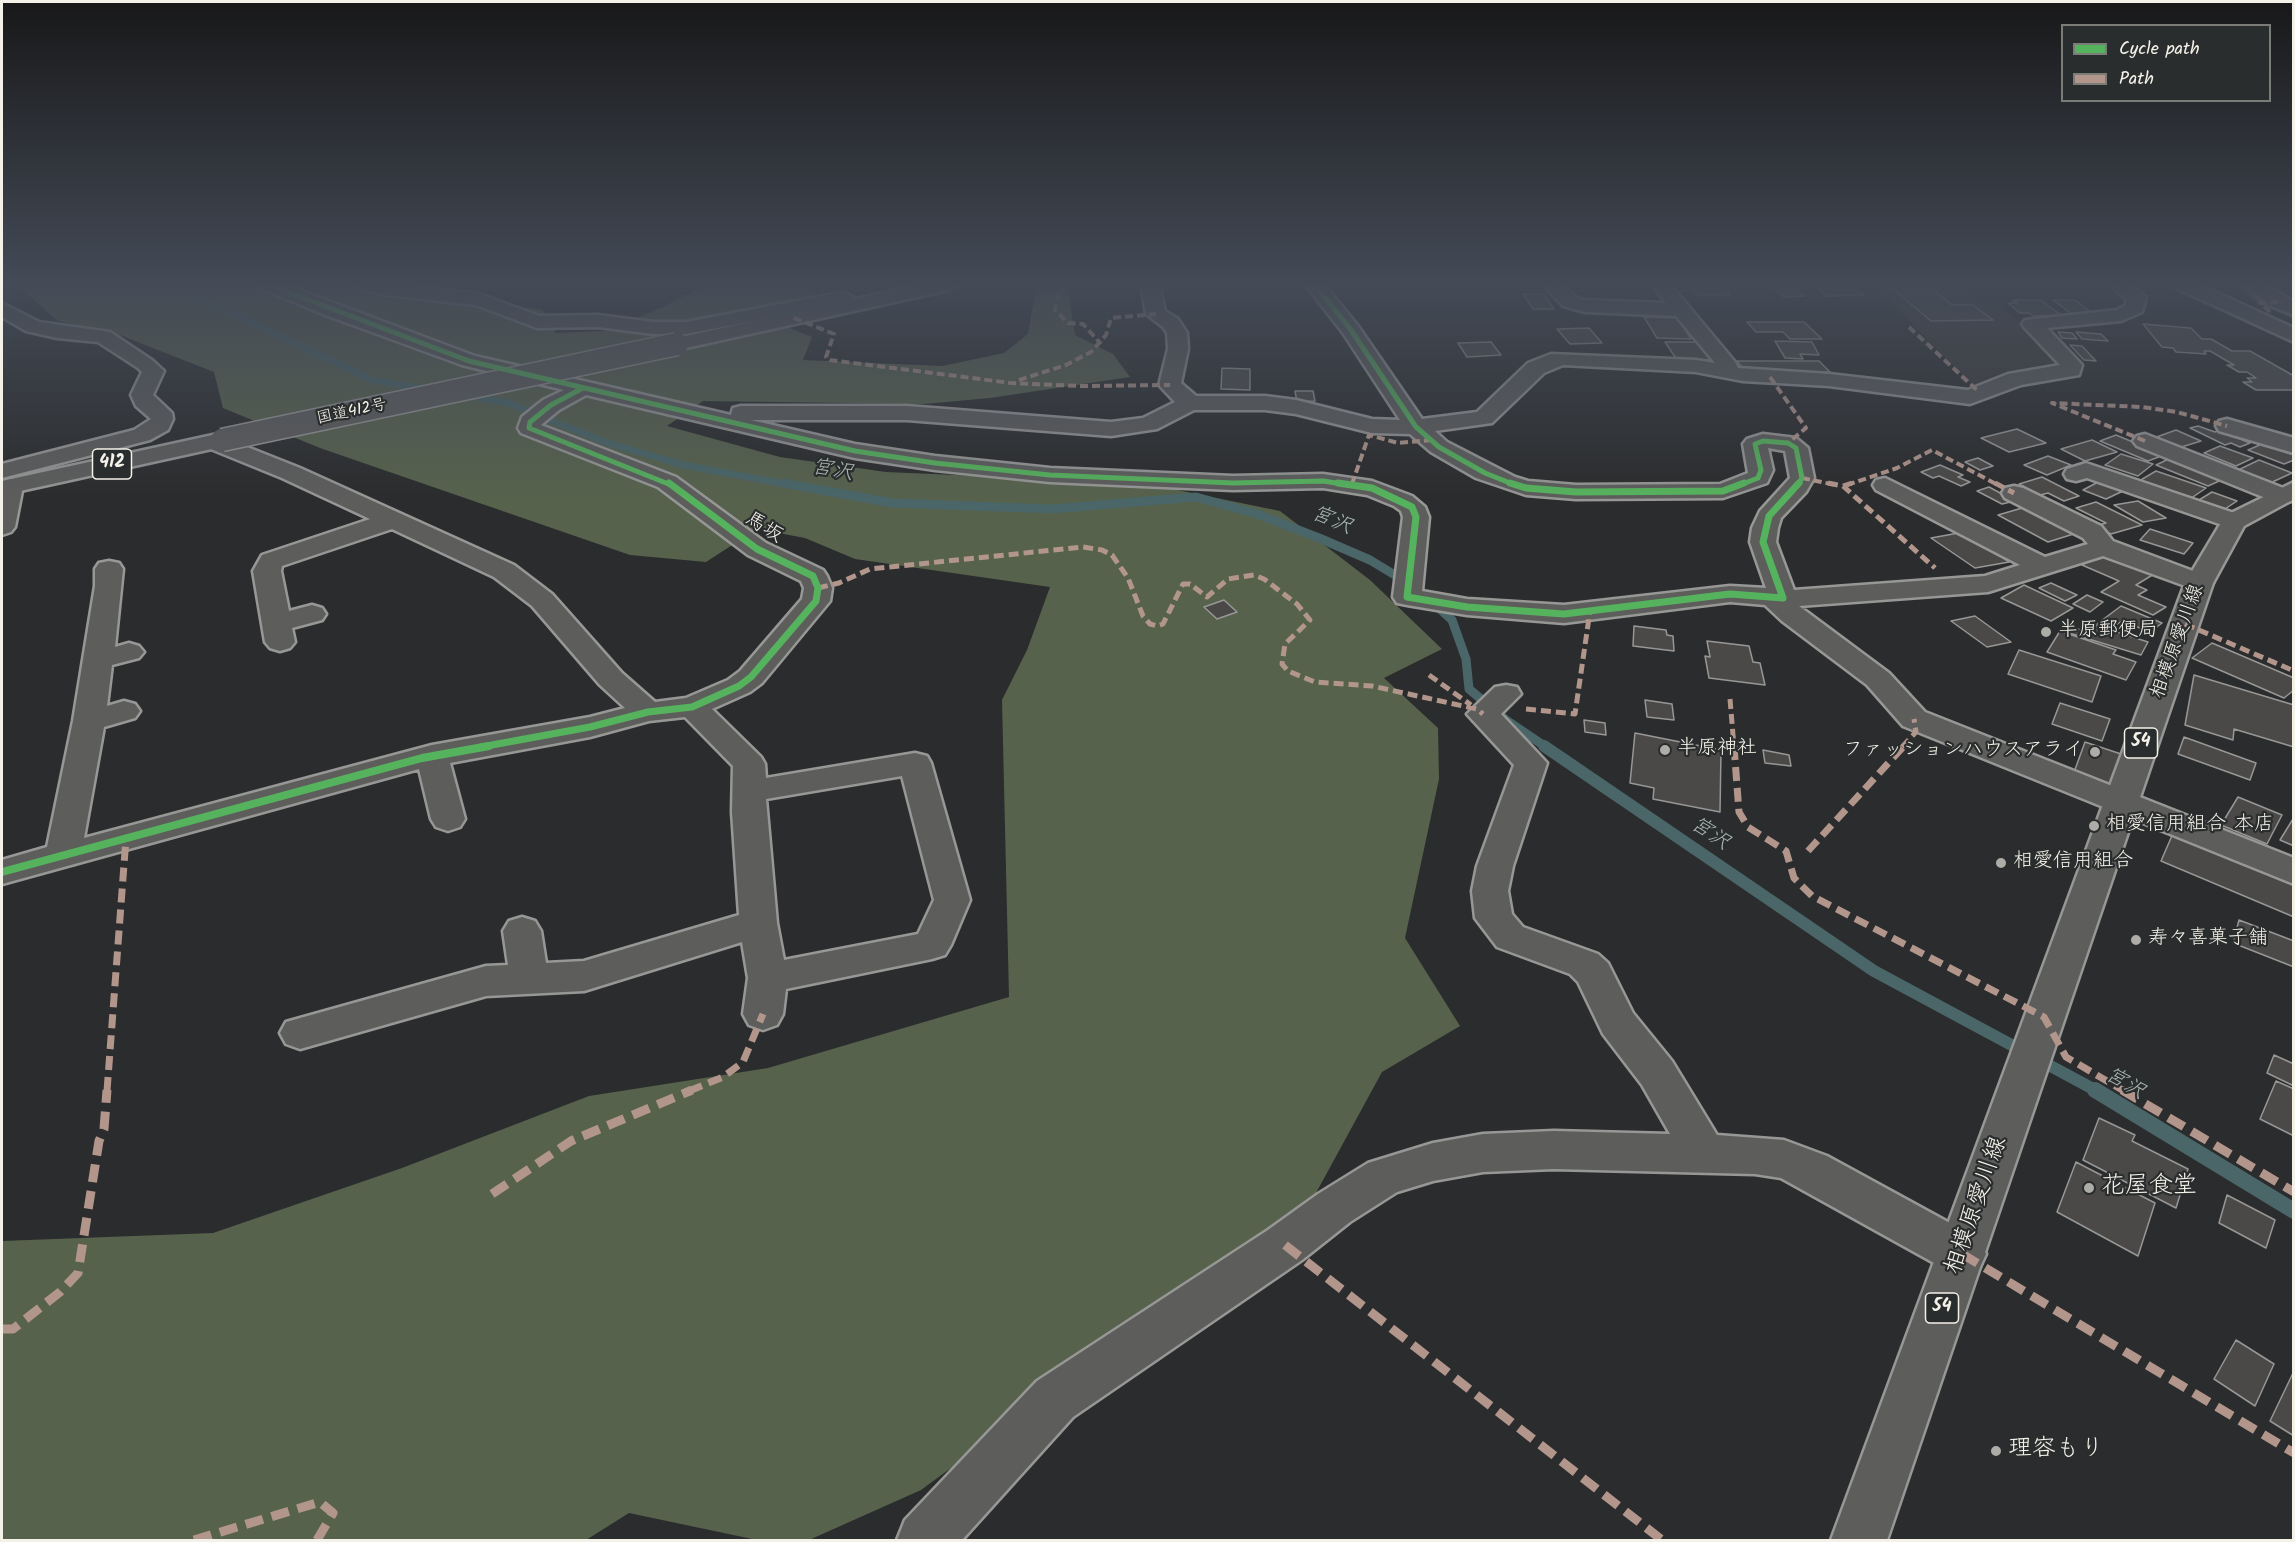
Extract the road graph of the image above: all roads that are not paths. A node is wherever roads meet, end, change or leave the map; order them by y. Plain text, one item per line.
1 (133, 356) edge
2 (453, 356) edge
3 (620, 356) edge
4 (1176, 356) edge
5 (1368, 356) edge
6 (1720, 356) edge
7 (2062, 356) edge
8 (1723, 370) junction
9 (583, 387) junction
10 (1190, 404) junction
11 (700, 413) junction
12 (1029, 413) dead end
13 (970, 416) junction
14 (2227, 426) dead end
15 (1416, 427) junction
16 (218, 441) junction
17 (2145, 441) dead end
18 (2294, 446) edge
19 (2076, 474) dead end
20 (5, 482) edge
21 (1884, 484) dead end
22 (2288, 493) edge
23 (2014, 494) dead end
24 (393, 520) junction
25 (2234, 521) junction
26 (2, 527) edge
27 (2104, 547) junction
28 (2040, 566) junction
29 (1935, 568) dead end
30 (118, 578) dead end
31 (2199, 583) junction
32 (1958, 587) junction
33 (1778, 598) junction
34 (312, 614) dead end
35 (129, 652) dead end
36 (97, 660) junction
37 (1506, 694) dead end
38 (692, 707) junction
39 (123, 711) dead end
40 (648, 712) junction
41 (89, 721) junction
42 (432, 755) junction
43 (751, 791) junction
44 (2120, 802) junction
45 (448, 819) dead end
46 (63, 855) junction
47 (2, 872) edge
48 (2294, 872) edge
49 (758, 923) junction
50 (522, 931) dead end
51 (529, 978) junction
52 (768, 978) junction
53 (763, 1014) dead end
54 (300, 1033) dead end
55 (1705, 1154) junction
56 (1962, 1254) junction
57 (925, 1540) edge
58 (1859, 1540) edge

1 - 20 main road
2 - 9 main road
3 - 16 main road, 国道412号 / 412, bridge
4 - 10 main road
5 - 15 main road
6 - 8 main road
7 - 8 main road
8 - 15 main road
9 - 11 main road
9 - 38 main road, 馬坂
10 - 13 main road
10 - 15 main road
11 - 13 main road
11 - 33 main road
12 - 13 main road
14 - 18 main road
15 - 33 main road
16 - 20 main road, 国道412号 / 412
16 - 24 main road
17 - 22 main road
19 - 25 main road
20 - 26 main road
21 - 28 main road
22 - 25 main road
23 - 27 main road
24 - 34 main road
24 - 40 main road
25 - 31 main road, 相模原愛川線 / 54
27 - 28 main road
27 - 31 main road
28 - 32 main road
29 - 32 main road
30 - 36 main road
31 - 44 main road, 相模原愛川線 / 54
32 - 33 main road
33 - 44 main road
35 - 36 main road
36 - 41 main road
37 - 55 main road
38 - 40 main road
38 - 43 main road
39 - 41 main road
40 - 42 main road
41 - 46 main road
42 - 45 main road
42 - 46 main road
43 - 49 main road
43 - 52 main road
44 - 48 main road
44 - 56 main road, 相模原愛川線 / 54
46 - 47 main road
49 - 51 main road
49 - 52 main road
50 - 51 main road
51 - 54 main road
52 - 53 main road
55 - 56 main road
55 - 57 main road
56 - 58 main road, 相模原愛川線 / 54

